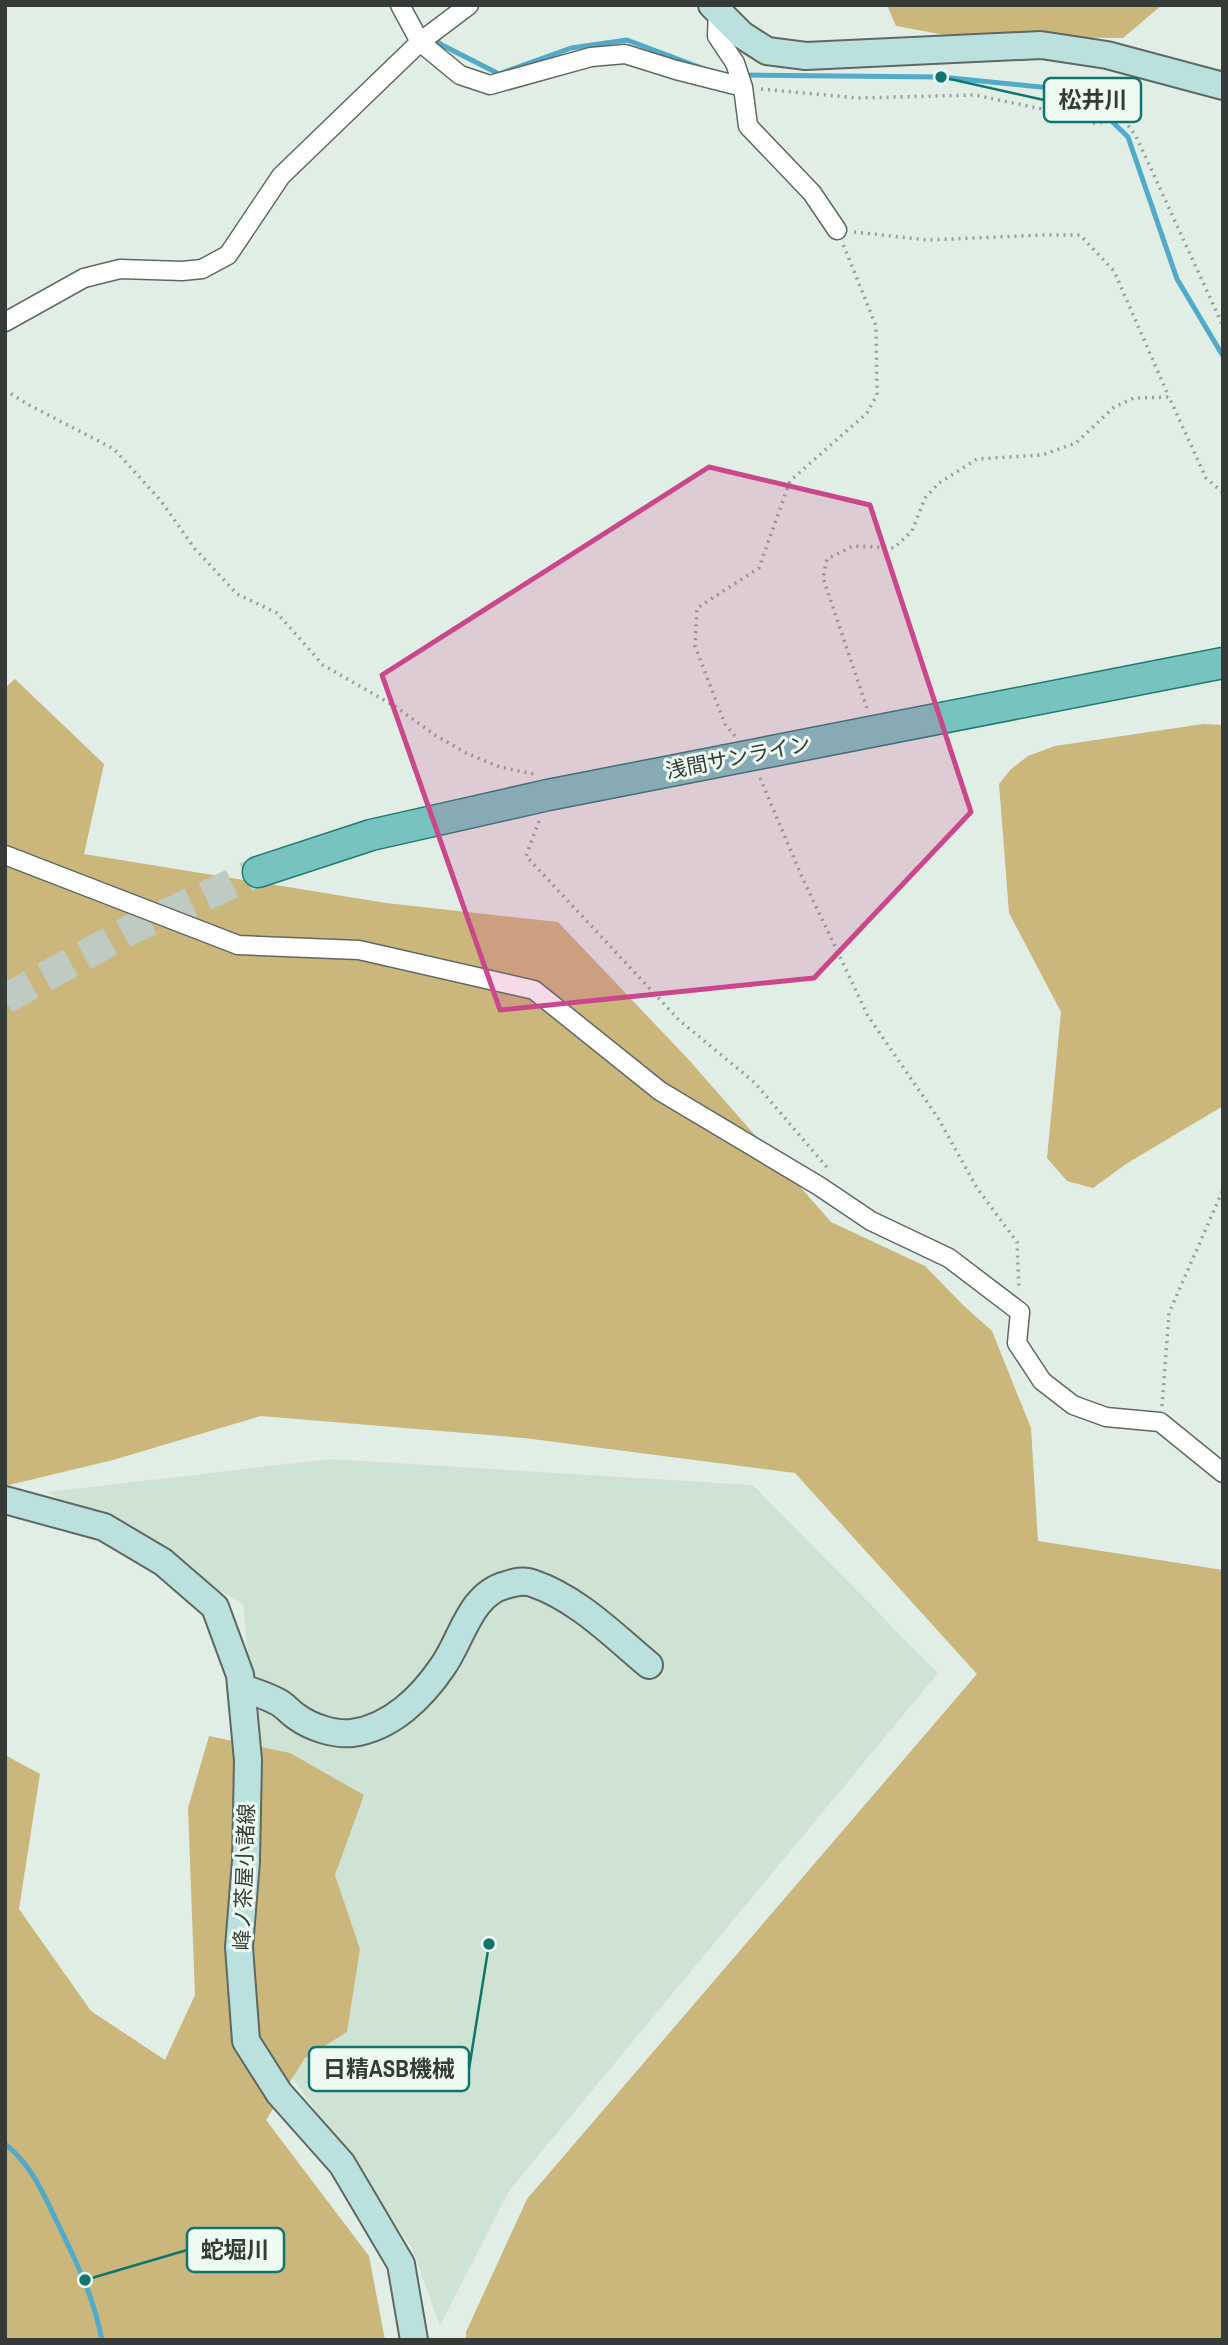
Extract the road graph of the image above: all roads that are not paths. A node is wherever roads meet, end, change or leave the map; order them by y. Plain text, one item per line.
1 (400, 5) edge
2 (469, 5) edge
3 (715, 8) edge
4 (419, 42) junction
5 (1223, 86) edge
6 (743, 87) junction
7 (837, 230) road end
8 (5, 322) edge
9 (1223, 663) edge
10 (5, 855) edge
11 (258, 872) tunnel mouth
12 (1223, 1473) edge
13 (5, 1500) edge
14 (649, 1664) dead end
15 (241, 1687) junction
16 (414, 2340) edge

1 - 4 street
2 - 4 street
3 - 5 street
3 - 6 street
4 - 6 street
4 - 8 street
6 - 7 street
9 - 11 main road, 浅間サンライン
10 - 12 street
13 - 15 street, 峰ノ茶屋小諸線
14 - 15 street
15 - 16 street, 峰ノ茶屋小諸線

